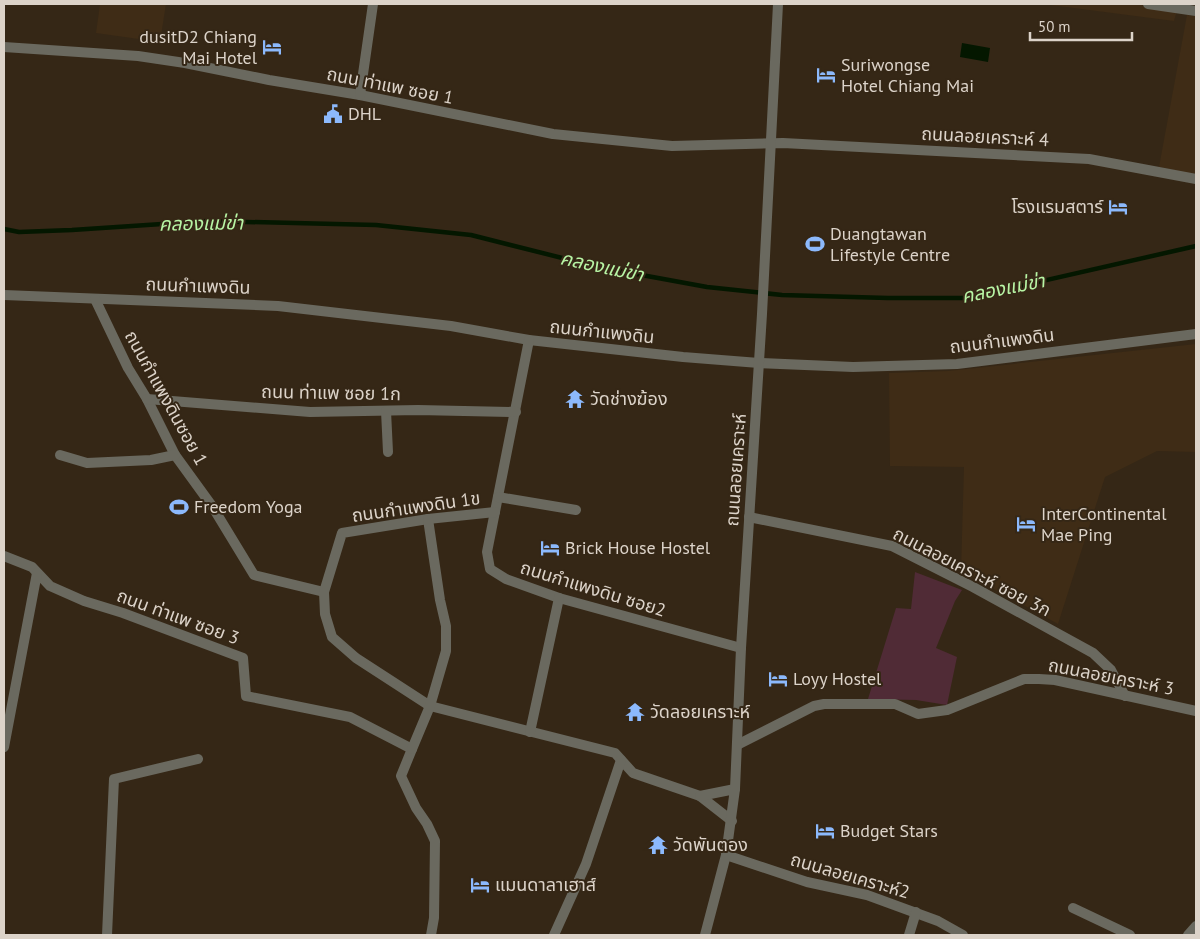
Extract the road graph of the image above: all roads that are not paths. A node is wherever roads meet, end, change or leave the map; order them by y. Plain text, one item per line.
1 (374, 4) edge
2 (778, 4) edge
3 (1148, 4) edge
4 (1171, 5) edge
5 (1196, 11) edge
6 (4, 47) edge
7 (360, 95) junction
8 (771, 143) junction
9 (1196, 179) edge
10 (4, 295) edge
11 (95, 299) junction
12 (1196, 334) edge
13 (529, 340) junction
14 (759, 363) junction
15 (147, 399) junction
16 (386, 411) junction
17 (516, 412) junction
18 (388, 452) dead end
19 (175, 455) junction
20 (60, 456) dead end
21 (498, 497) junction
22 (576, 510) dead end
23 (495, 512) junction
24 (749, 517) junction
25 (428, 519) junction
26 (4, 556) edge
27 (37, 573) junction
28 (324, 592) junction
29 (559, 598) junction
30 (741, 648) junction
31 (1125, 696) junction
32 (430, 706) junction
33 (1196, 711) edge
34 (530, 732) junction
35 (737, 744) junction
36 (4, 747) edge
37 (412, 749) junction
38 (198, 759) dead end
39 (621, 760) junction
40 (735, 789) junction
41 (700, 796) junction
42 (732, 821) junction
43 (726, 854) junction
44 (1073, 908) dead end
45 (916, 912) junction
46 (1196, 926) edge
47 (107, 935) edge
48 (431, 935) edge
49 (554, 935) edge
50 (705, 935) edge
51 (909, 935) edge
52 (963, 935) edge
53 (1130, 935) edge
54 (1188, 935) edge

1 - 7 street
2 - 8 street, ถนนลอยเคราะห์
3 - 4 street
4 - 5 street
6 - 7 street, ถนน ท่าแพ ซอย 1
7 - 8 street, ถนน ท่าแพ ซอย 1
8 - 9 street, ถนนลอยเคราะห์ 4
8 - 14 street, ถนนลอยเคราะห์
10 - 11 street, ถนนกำแพงดิน
11 - 13 street, ถนนกำแพงดิน
11 - 15 street, ถนนกำแพงดินซอย 1
12 - 14 street, ถนนกำแพงดิน
13 - 14 street, ถนนกำแพงดิน
13 - 17 street, ถนนกำแพงดิน ซอย2
14 - 24 street, ถนนลอยเคราะห์
15 - 16 street, ถนน ท่าแพ ซอย 1ก
15 - 19 street, ถนนกำแพงดินซอย 1
16 - 17 street, ถนน ท่าแพ ซอย 1ก
16 - 18 street
17 - 21 street, ถนนกำแพงดิน ซอย2
19 - 20 street
19 - 28 street, ถนนกำแพงดินซอย 1
21 - 22 street
21 - 23 street, ถนนกำแพงดิน ซอย2
23 - 25 street, ถนนกำแพงดิน 1ข
23 - 29 street, ถนนกำแพงดิน ซอย2
24 - 30 street, ถนนลอยเคราะห์
24 - 31 street, ถนนลอยเคราะห์ ซอย 3ก
25 - 28 street, ถนนกำแพงดิน 1ข
25 - 32 street
26 - 27 street, ถนน ท่าแพ ซอย 3
27 - 36 street
27 - 37 street, ถนน ท่าแพ ซอย 3
28 - 32 street
29 - 30 street, ถนนกำแพงดิน ซอย2
29 - 34 street
30 - 35 street, ถนนลอยเคราะห์
31 - 33 street, ถนนลอยเคราะห์ 3
31 - 35 street, ถนนลอยเคราะห์ 3
32 - 34 street
32 - 37 street
34 - 39 street
35 - 40 street, ถนนลอยเคราะห์
37 - 48 street
38 - 47 street
39 - 41 street
39 - 49 street
40 - 41 street
40 - 42 street, ถนนลอยเคราะห์
41 - 42 street
42 - 43 street, ถนนลอยเคราะห์
43 - 45 street, ถนนลอยเคราะห์2
43 - 50 street, ถนนลอยเคราะห์
44 - 53 street
45 - 51 street
45 - 52 street, ถนนลอยเคราะห์2
46 - 54 street

